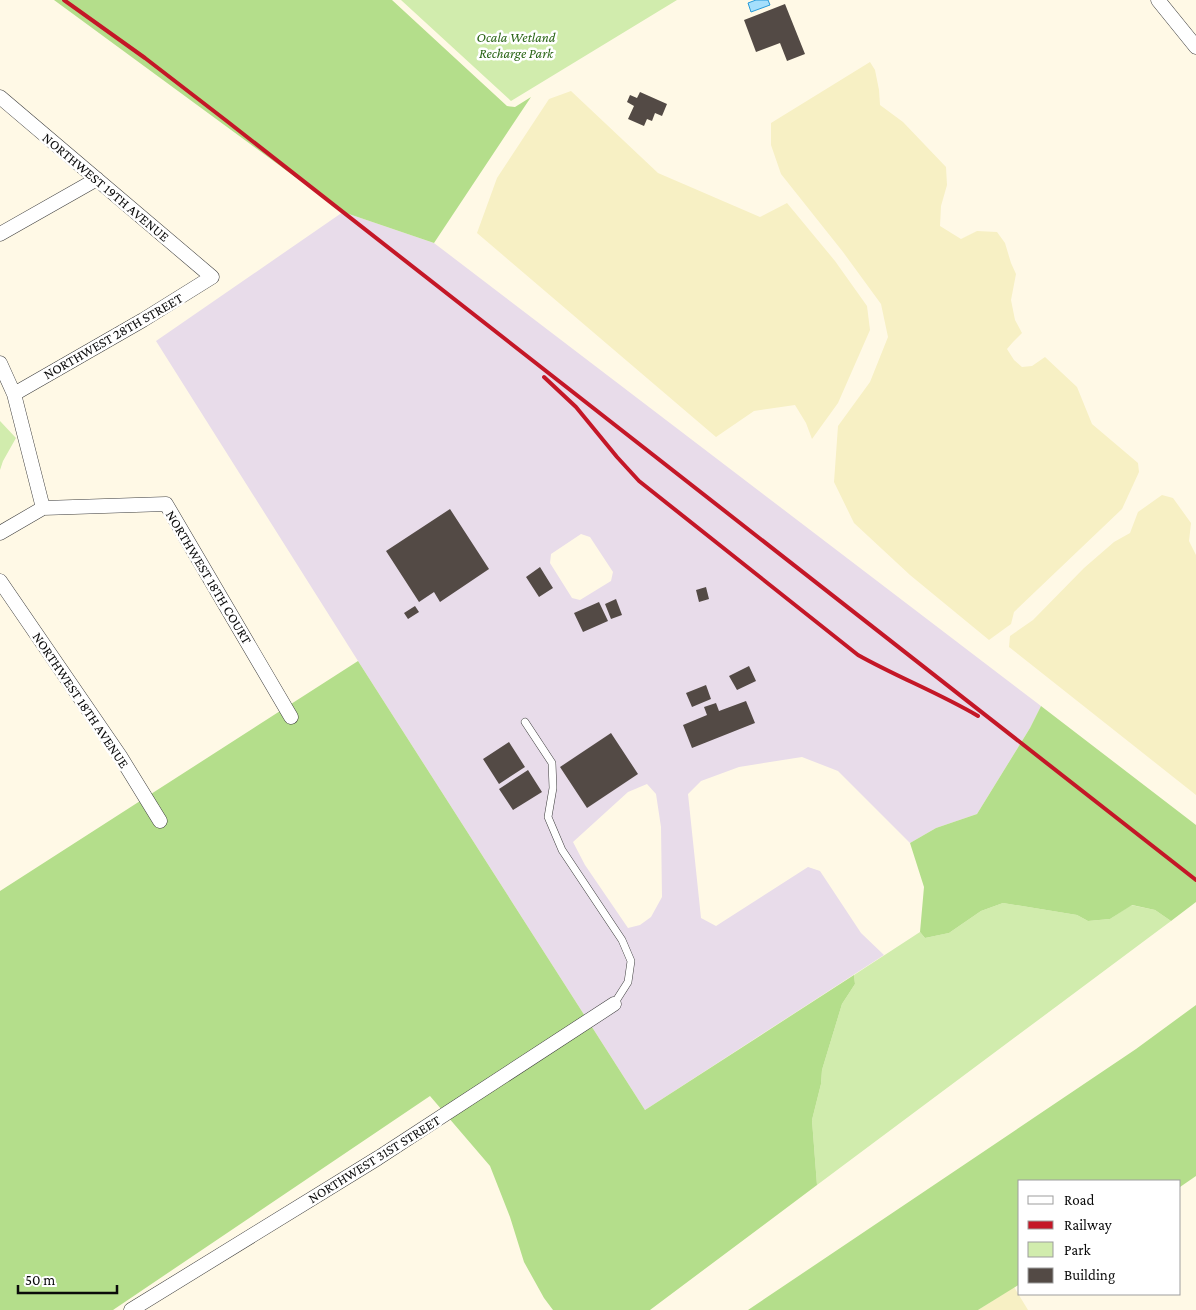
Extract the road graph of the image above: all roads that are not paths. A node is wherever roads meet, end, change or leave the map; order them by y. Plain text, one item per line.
1 (1158, 0) edge
2 (1196, 48) edge
3 (0, 97) edge
4 (97, 179) junction
5 (0, 234) edge
6 (212, 277) joint
7 (0, 363) edge
8 (14, 394) junction
9 (43, 508) junction
10 (0, 533) edge
11 (0, 581) edge
12 (291, 717) dead end
13 (525, 722) dead end
14 (160, 821) dead end
15 (614, 1004) joint
16 (131, 1310) edge

1 - 2 street
3 - 4 street, NORTHWEST 19TH AVENUE
4 - 5 street
4 - 6 street, NORTHWEST 19TH AVENUE
6 - 8 street, NORTHWEST 28TH STREET
7 - 8 street
8 - 9 street
9 - 10 street
9 - 12 street, NORTHWEST 18TH COURT
11 - 14 street, NORTHWEST 18TH AVENUE
13 - 15 lane
15 - 16 street, NORTHWEST 31ST STREET

